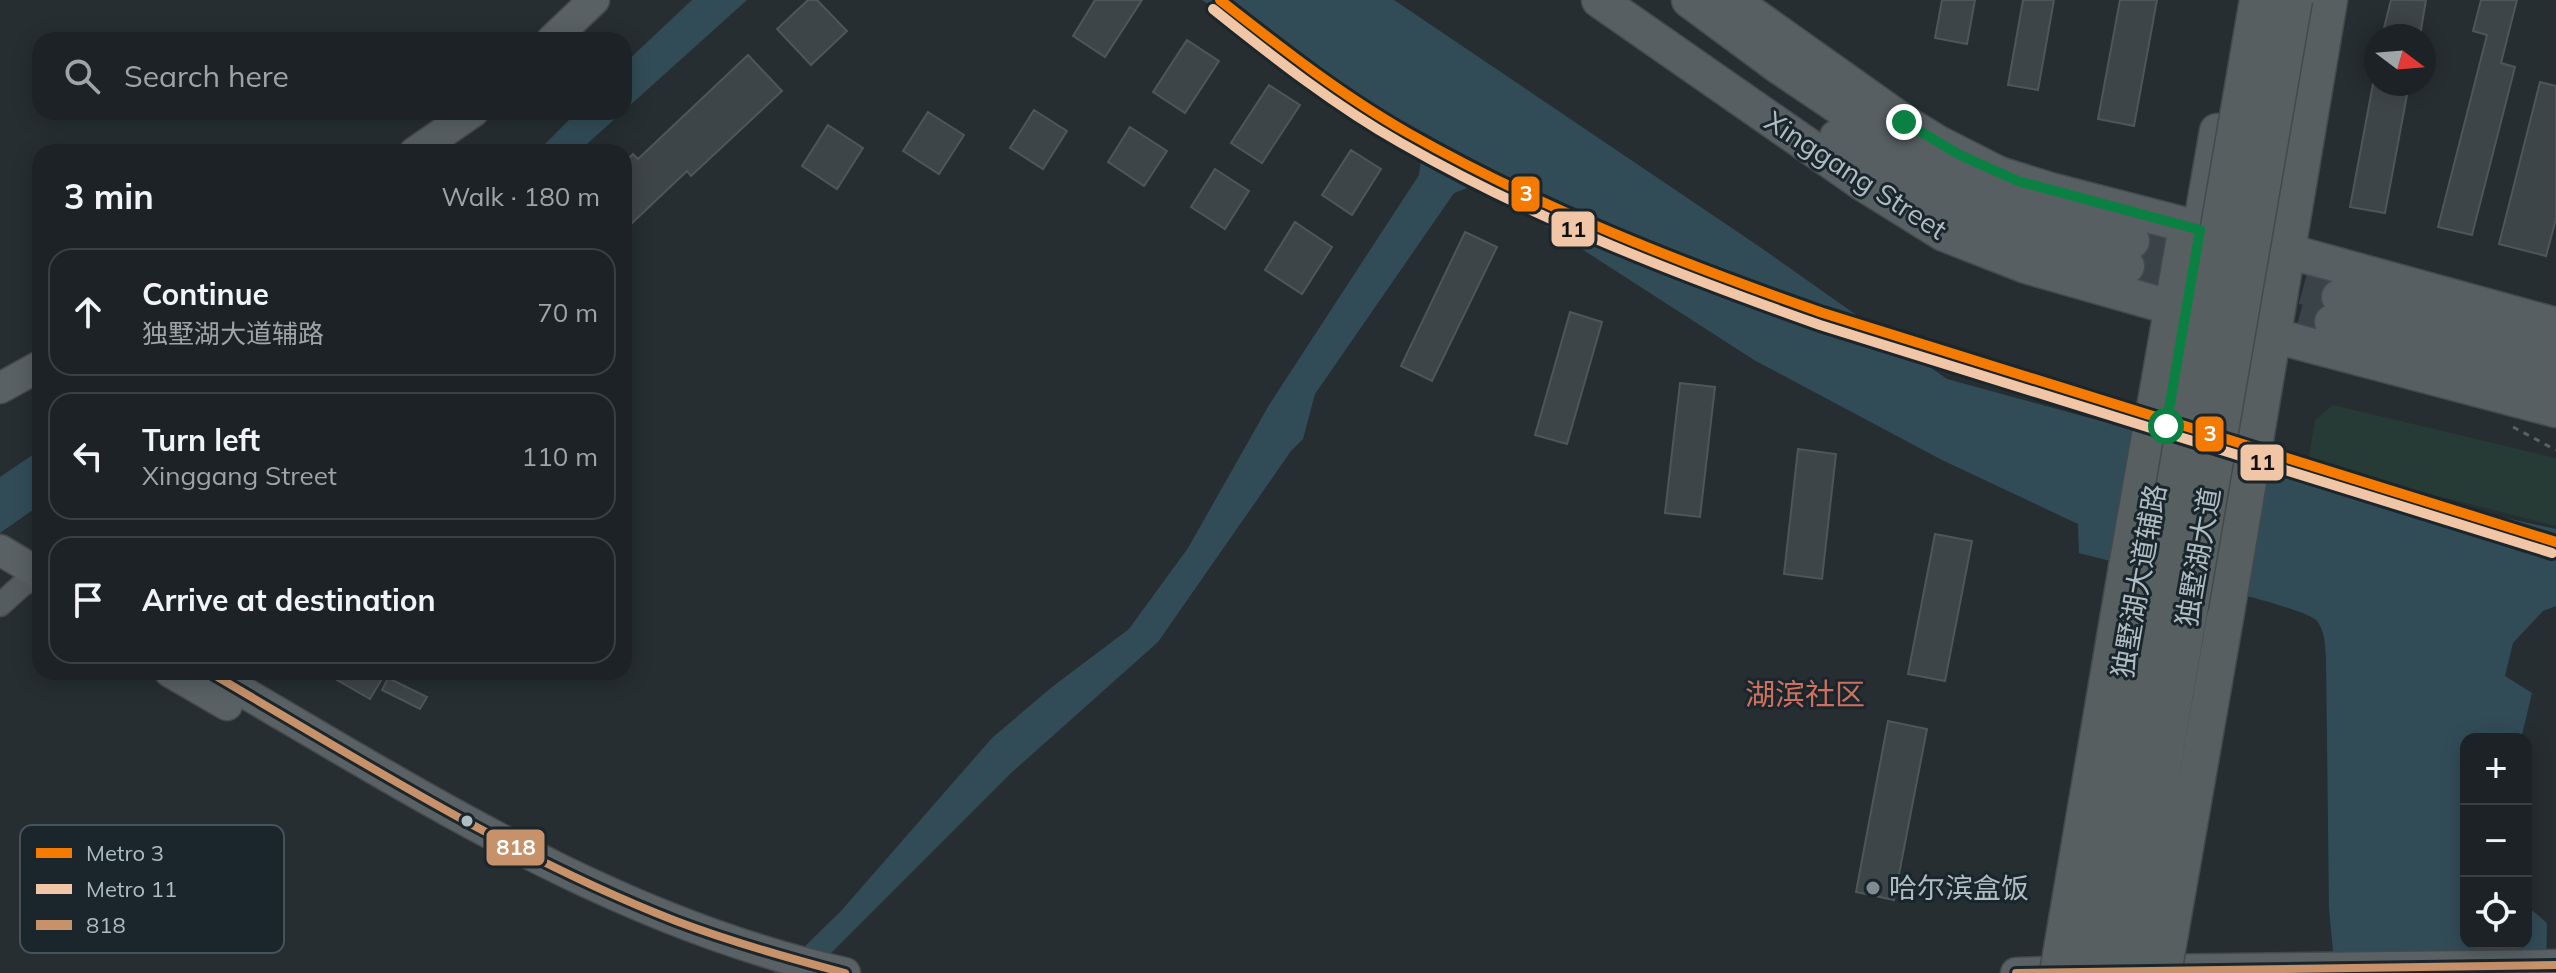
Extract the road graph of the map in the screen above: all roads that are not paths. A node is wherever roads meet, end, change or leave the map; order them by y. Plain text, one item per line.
1 (594, 0) edge
2 (1599, 0) edge
3 (1638, 0) edge
4 (1689, 0) edge
5 (1732, 0) edge
6 (2240, 0) edge
7 (2258, 0) edge
8 (2294, 0) edge
9 (2313, 0) edge
10 (2329, 0) edge
11 (560, 32) edge
12 (461, 120) edge
13 (427, 144) edge
14 (2193, 228) junction
15 (2279, 249) junction
16 (2180, 310) junction
17 (2556, 325) edge
18 (2264, 333) junction
19 (2556, 355) edge
20 (32, 370) edge
21 (2556, 383) edge
22 (0, 388) edge
23 (2556, 410) edge
24 (2160, 419) junction
25 (2248, 438) junction
26 (0, 550) edge
27 (23, 585) edge
28 (184, 680) edge
29 (223, 680) edge
30 (2556, 965) edge
31 (779, 966) edge
32 (832, 970) edge
33 (2073, 972) edge
34 (2146, 972) edge
35 (2016, 973) edge

1 - 11 main road
2 - 16 main road, Xinggang Street
3 - 4 main road, Xinggang Street
5 - 14 main road
6 - 14 main road
7 - 33 highway, 独墅湖大道, bridge
8 - 34 highway, 独墅湖大道, bridge
9 - 15 main road
10 - 15 highway
12 - 13 main road
14 - 15 main road
14 - 16 highway
15 - 17 main road
15 - 18 highway
16 - 18 main road, Xinggang Street
16 - 24 highway
18 - 23 main road, Xinggang Street
18 - 25 highway
19 - 21 main road
20 - 22 main road
24 - 33 highway, bridge
24 - 33 main road, 独墅湖大道辅路
25 - 34 highway, bridge
25 - 34 main road
26 - 27 main road
28 - 31 main road
29 - 31 main road
30 - 34 main road
31 - 32 main road
33 - 34 main road
33 - 35 main road

